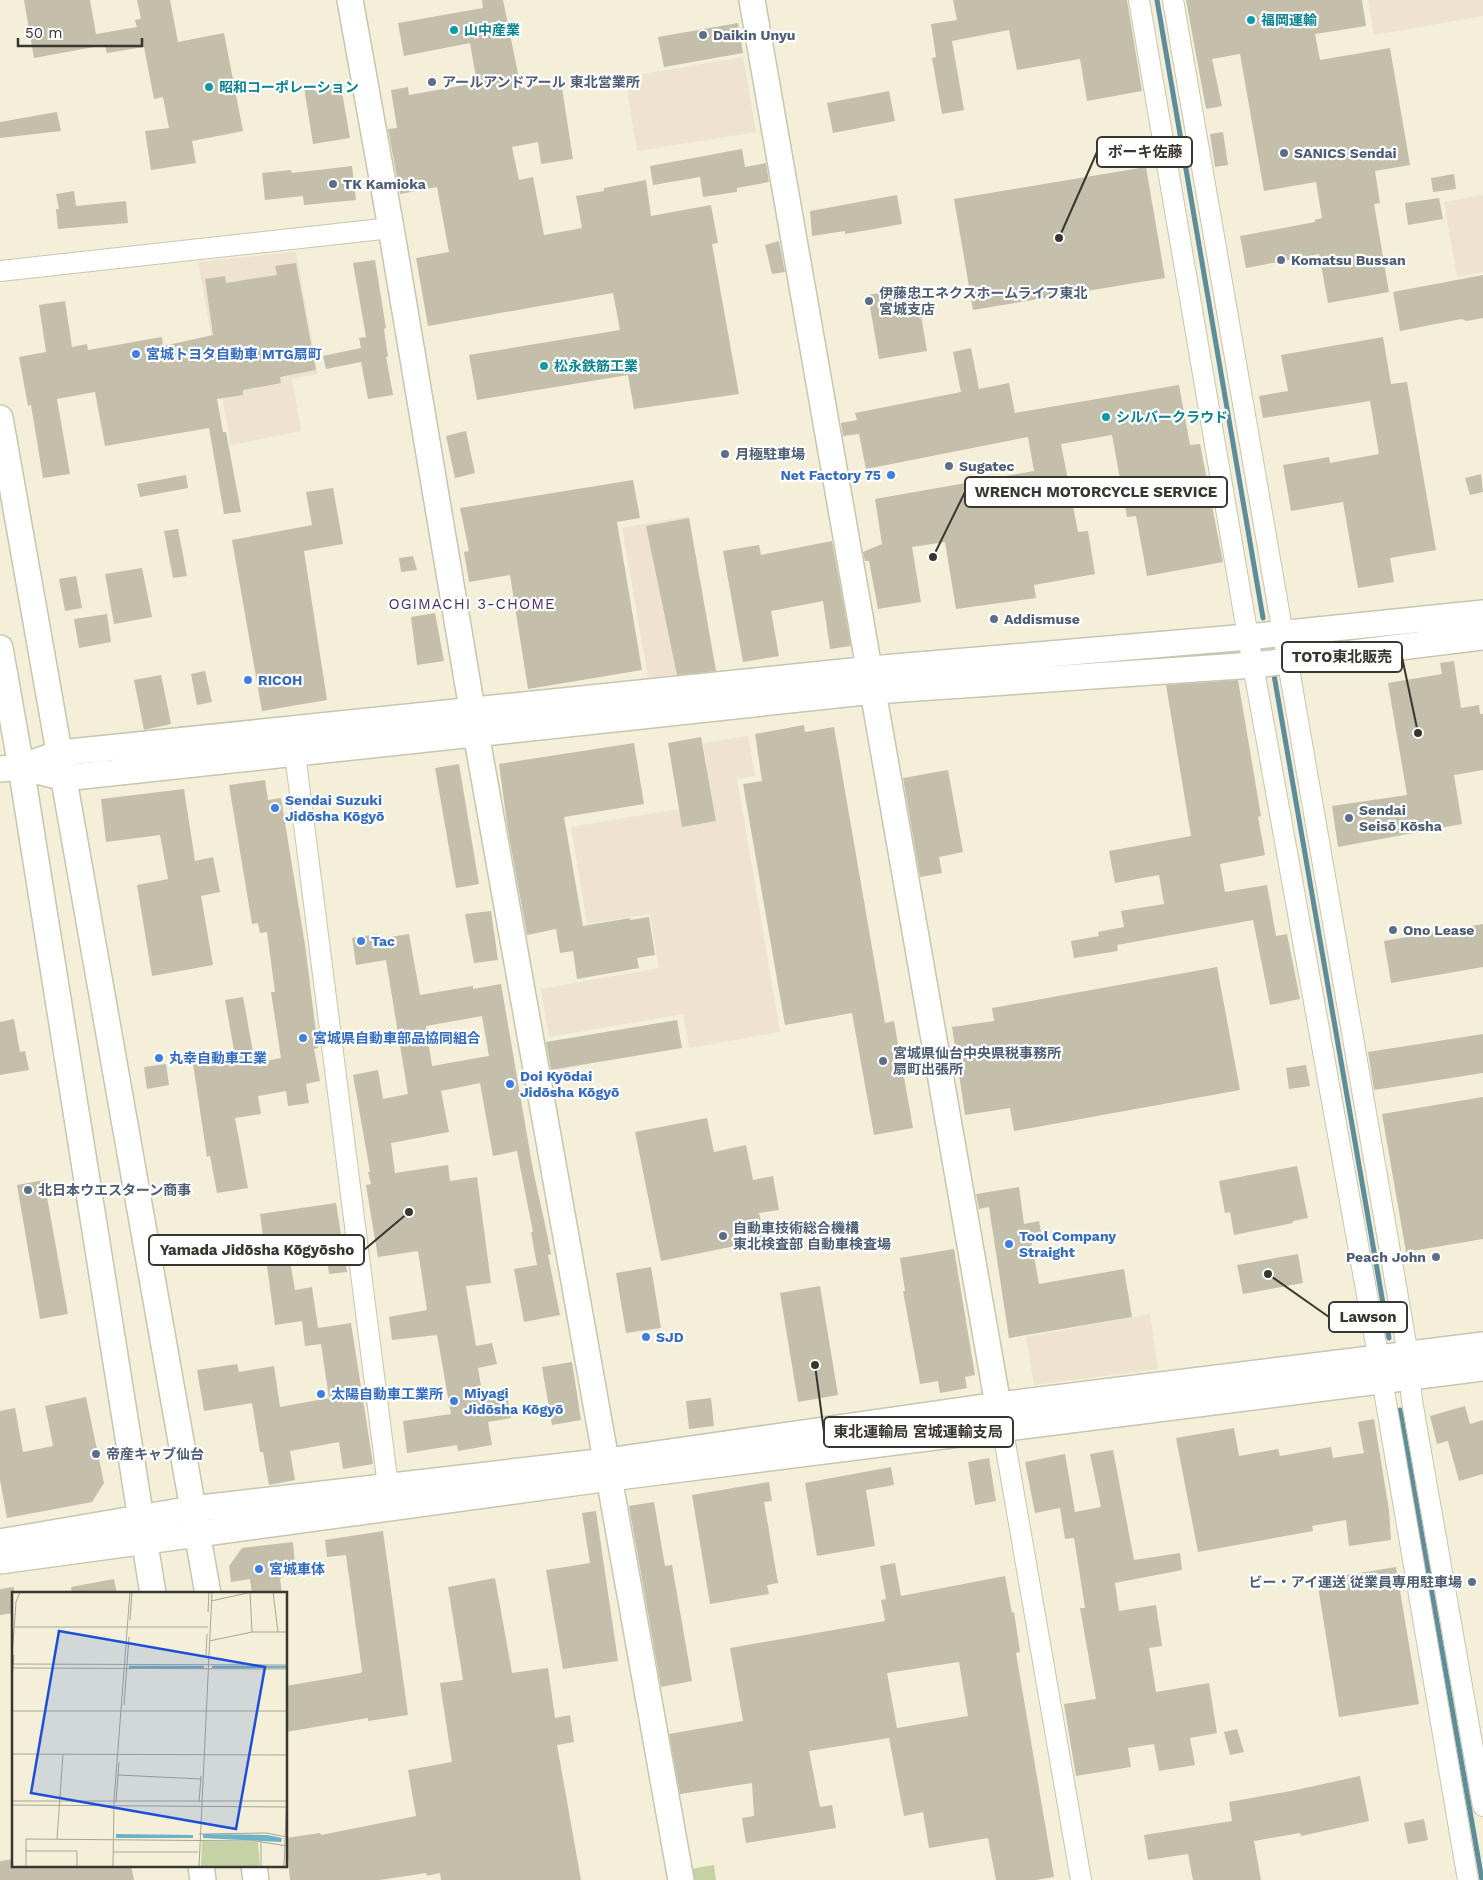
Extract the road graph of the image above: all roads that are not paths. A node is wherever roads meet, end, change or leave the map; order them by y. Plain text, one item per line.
1 (350, 0) edge
2 (752, 0) edge
3 (1139, 0) edge
4 (1173, 0) edge
5 (391, 228) junction
6 (0, 272) edge
7 (0, 418) edge
8 (1483, 613) edge
9 (1282, 634) junction
10 (1248, 637) junction
11 (1483, 637) edge
12 (0, 648) edge
13 (1287, 660) junction
14 (1254, 664) junction
15 (872, 679) junction
16 (474, 722) junction
17 (293, 741) junction
18 (60, 753) junction
19 (10, 768) edge
20 (64, 778) junction
21 (1483, 1344) edge
22 (1410, 1366) junction
23 (1483, 1368) edge
24 (1380, 1370) junction
25 (1001, 1417) junction
26 (609, 1470) junction
27 (388, 1498) junction
28 (192, 1509) junction
29 (140, 1518) junction
30 (199, 1535) junction
31 (0, 1542) edge
32 (144, 1542) junction
33 (0, 1561) edge
34 (153, 1592) edge
35 (208, 1592) edge
36 (1483, 1806) edge
37 (681, 1880) edge
38 (1081, 1880) edge
39 (1468, 1880) edge

1 - 5 street
2 - 15 street
3 - 10 street
4 - 9 street
5 - 6 street
5 - 16 street
7 - 18 street
8 - 9 street
9 - 10 street
9 - 13 street
10 - 14 street
10 - 15 street
11 - 13 street
12 - 19 street
13 - 14 street
13 - 22 street
14 - 15 street
14 - 24 street
15 - 16 street
15 - 25 street
16 - 17 street
16 - 26 street
17 - 18 street
17 - 20 street
17 - 27 street
18 - 19 street
18 - 20 street
19 - 20 street
19 - 29 street
20 - 28 street
21 - 22 street
22 - 23 street
22 - 24 street
22 - 36 street
24 - 25 street
24 - 39 street
25 - 26 street
25 - 38 street
26 - 27 street
26 - 37 street
27 - 28 street
27 - 30 street
28 - 29 street
28 - 30 street
29 - 31 street
29 - 32 street
30 - 32 street
30 - 35 street
32 - 33 street
32 - 34 street

